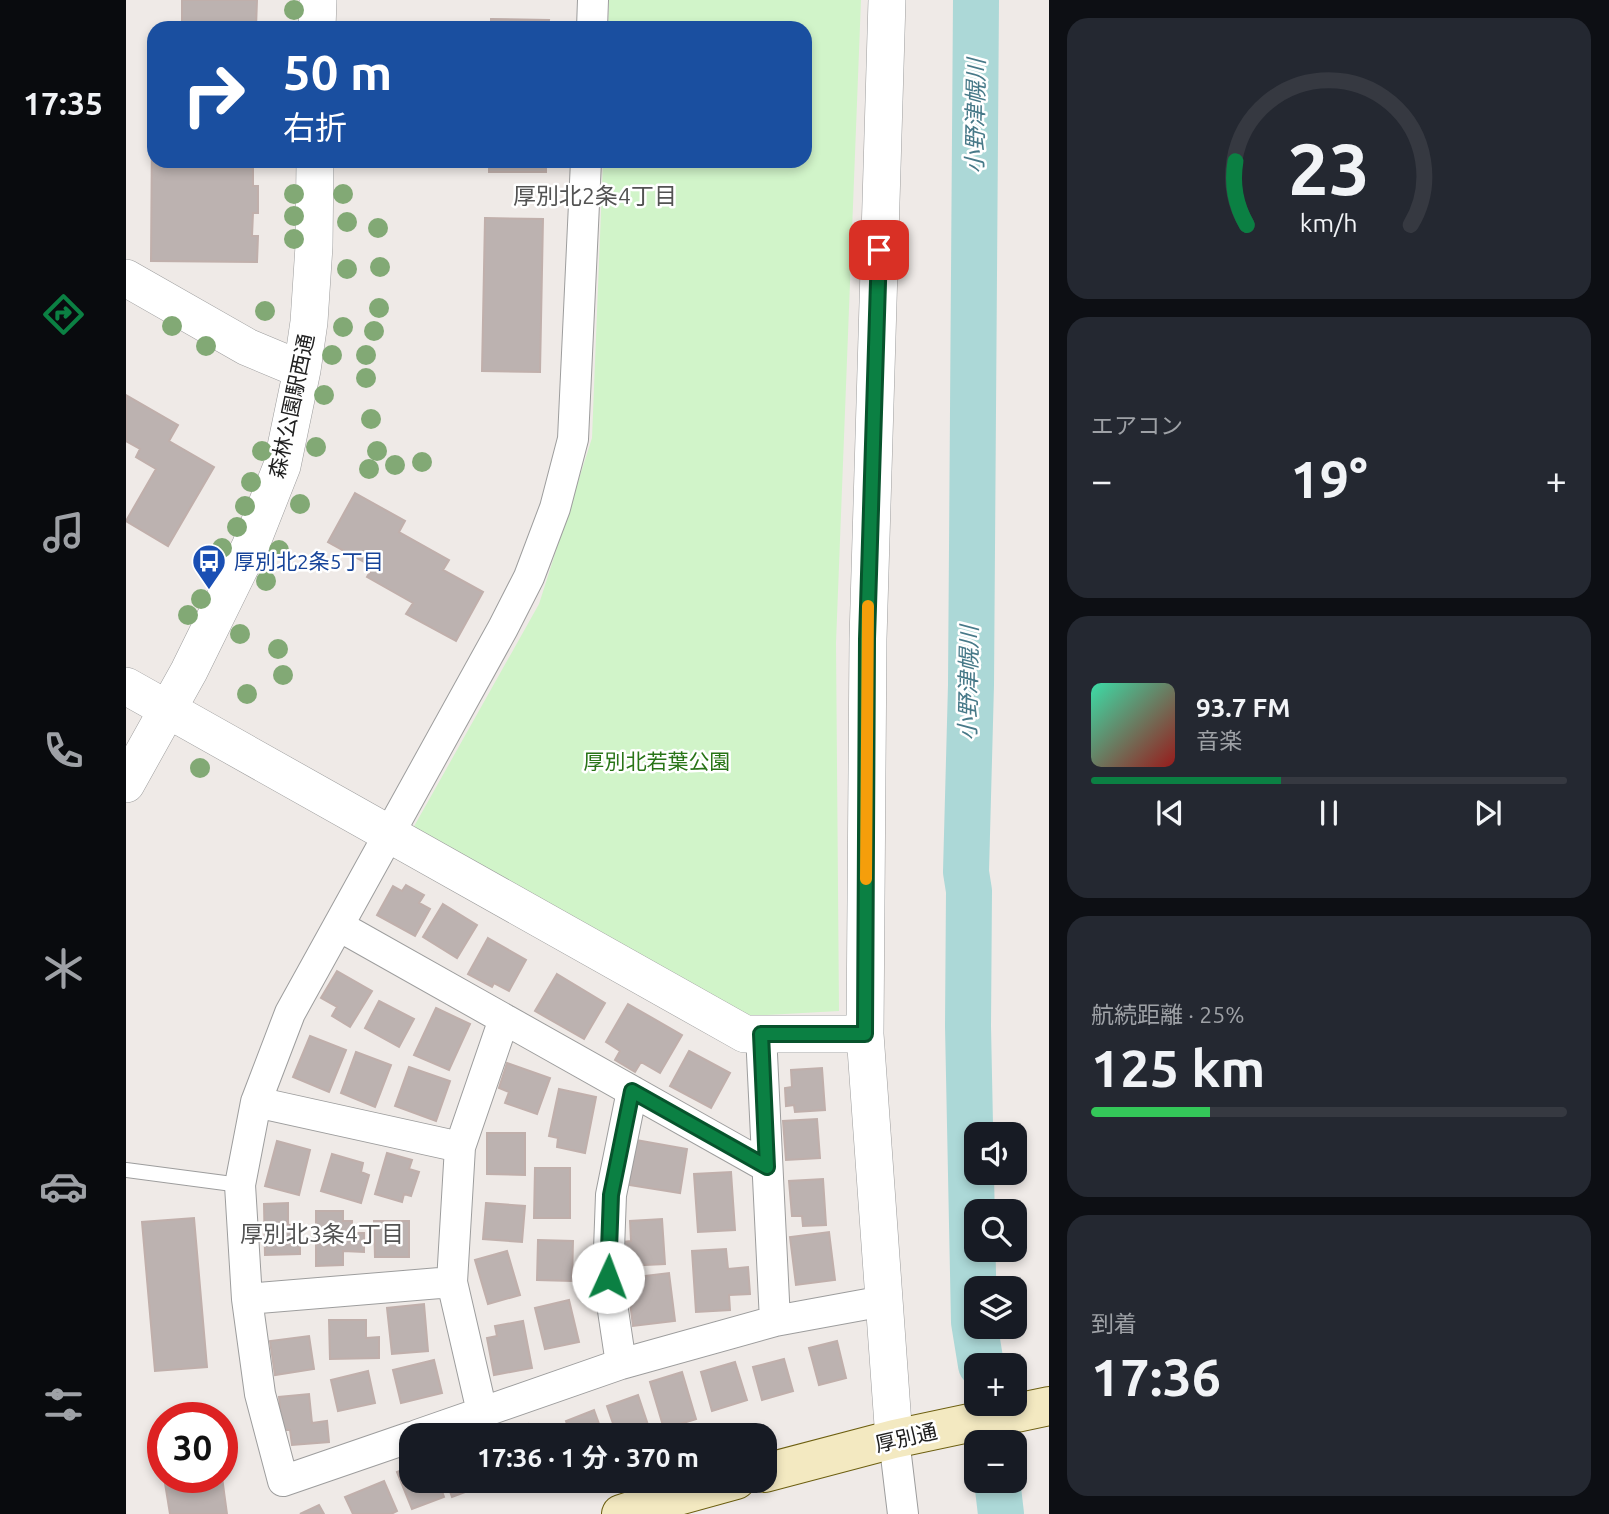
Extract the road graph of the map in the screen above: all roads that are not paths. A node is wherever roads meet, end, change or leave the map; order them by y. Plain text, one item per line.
1 (317, 0) edge
2 (593, 0) edge
3 (887, 0) edge
4 (317, 21) edge
5 (592, 21) edge
6 (315, 168) edge
7 (586, 168) edge
8 (126, 278) edge
9 (302, 370) junction
10 (126, 686) edge
11 (168, 710) junction
12 (126, 784) edge
13 (389, 834) junction
14 (339, 926) junction
15 (504, 1018) junction
16 (761, 1034) junction
17 (865, 1034) junction
18 (632, 1091) junction
19 (256, 1102) junction
20 (460, 1147) junction
21 (767, 1167) junction
22 (126, 1170) edge
23 (240, 1185) junction
24 (452, 1282) junction
25 (247, 1299) junction
26 (884, 1301) junction
27 (775, 1321) junction
28 (621, 1364) junction
29 (1049, 1406) edge
30 (482, 1412) junction
31 (451, 1423) edge
32 (894, 1438) junction
33 (399, 1441) edge
34 (777, 1470) edge
35 (689, 1493) edge
36 (621, 1514) edge
37 (903, 1514) edge

1 - 4 street
2 - 5 street
3 - 17 street
6 - 9 street, 森林公園駅西通
7 - 13 street
8 - 9 street
9 - 11 street, 森林公園駅西通
10 - 11 street
11 - 12 street, 森林公園駅西通
11 - 13 street
13 - 14 street
13 - 16 street
14 - 15 street
14 - 19 street
15 - 18 street
15 - 20 street
16 - 17 street
16 - 21 street
17 - 26 street
18 - 21 street
18 - 28 street
19 - 20 street
19 - 23 street
20 - 24 street
21 - 27 street
22 - 23 lane
23 - 25 street
24 - 25 street
24 - 30 street
25 - 33 street
26 - 27 street
26 - 32 street
27 - 28 street
28 - 30 street
29 - 32 main road, 厚別通
30 - 31 street
32 - 34 main road, 厚別通
32 - 37 street
35 - 36 main road

